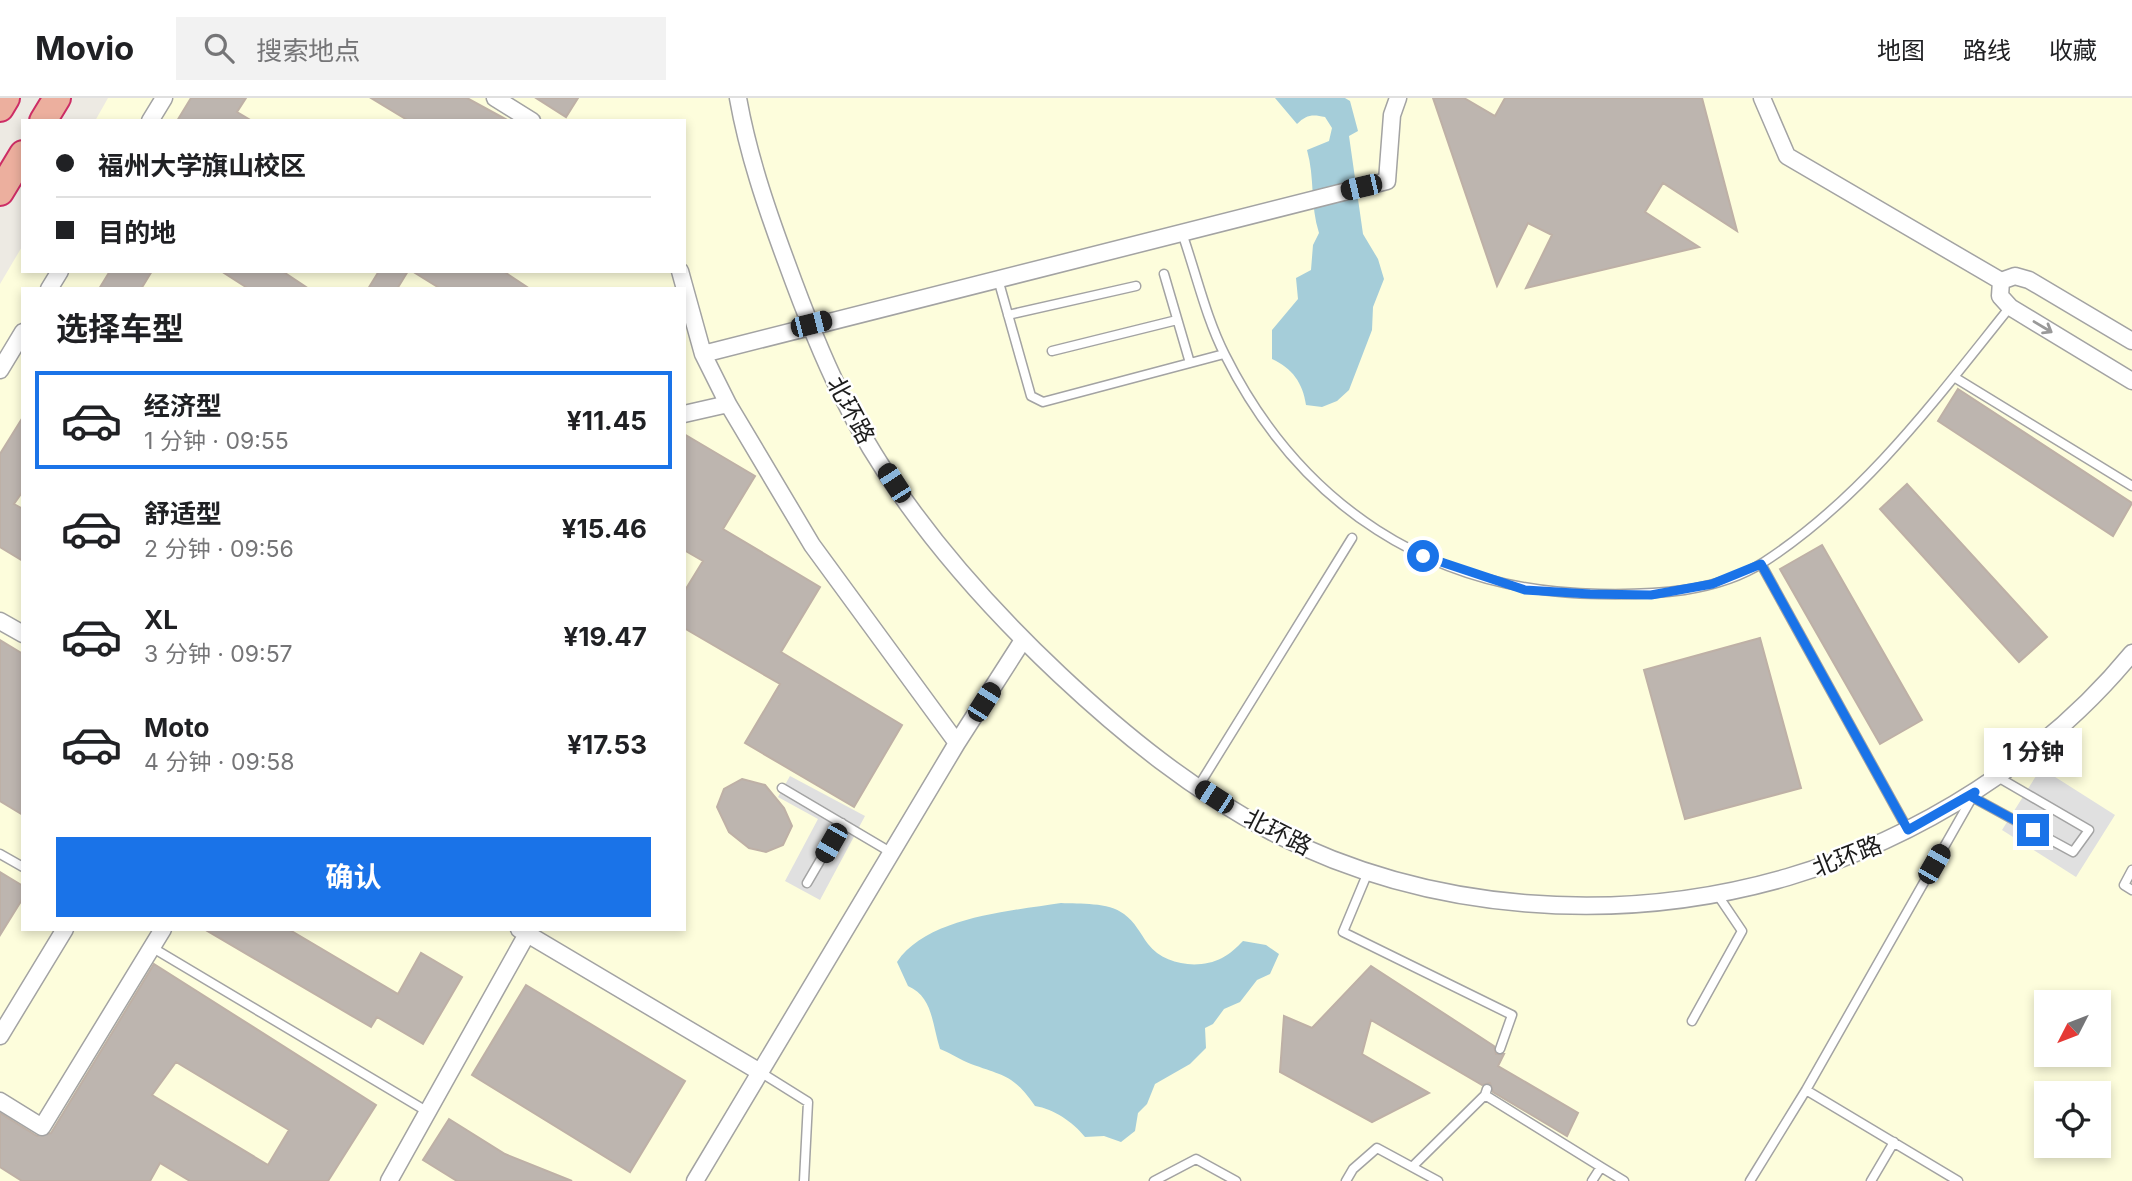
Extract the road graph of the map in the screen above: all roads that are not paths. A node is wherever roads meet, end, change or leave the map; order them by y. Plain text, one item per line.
1 (6, 98) edge
2 (57, 98) edge
3 (164, 98) edge
4 (495, 98) edge
5 (738, 98) edge
6 (1398, 98) edge
7 (1762, 98) edge
8 (0, 108) edge
9 (44, 119) edge
10 (151, 119) edge
11 (529, 119) edge
12 (21, 157) edge
13 (0, 192) edge
14 (1182, 233) junction
15 (1164, 274) dead end
16 (998, 278) junction
17 (2001, 281) junction
18 (1136, 286) dead end
19 (2010, 307) junction
20 (1008, 314) junction
21 (688, 315) edge
22 (1177, 320) junction
23 (811, 324) junction
24 (21, 335) edge
25 (2132, 341) edge
26 (1052, 351) dead end
27 (703, 354) junction
28 (1224, 354) junction
29 (1190, 363) junction
30 (0, 370) edge
31 (1954, 377) junction
32 (2132, 381) edge
33 (728, 404) junction
34 (686, 414) edge
35 (2132, 485) edge
36 (1352, 538) dead end
37 (1761, 564) junction
38 (0, 621) edge
39 (21, 633) edge
40 (1023, 640) junction
41 (2132, 653) edge
42 (957, 743) junction
43 (1996, 776) junction
44 (1198, 787) junction
45 (782, 788) dead end
46 (1974, 795) junction
47 (842, 823) junction
48 (1908, 830) junction
49 (892, 853) junction
50 (0, 854) edge
51 (21, 866) edge
52 (2132, 870) edge
53 (1368, 872) junction
54 (807, 883) dead end
55 (2132, 890) edge
56 (1717, 894) junction
57 (64, 931) edge
58 (162, 931) edge
59 (523, 932) edge
60 (153, 948) junction
61 (1692, 1021) dead end
62 (0, 1036) edge
63 (1500, 1049) dead end
64 (760, 1072) junction
65 (1806, 1090) junction
66 (0, 1101) edge
67 (428, 1112) junction
68 (1894, 1142) junction
69 (1413, 1166) junction
70 (1601, 1167) junction
71 (389, 1181) edge
72 (695, 1181) edge
73 (804, 1181) edge
74 (1154, 1181) edge
75 (1236, 1181) edge
76 (1346, 1181) edge
77 (1437, 1181) edge
78 (1592, 1181) edge
79 (1624, 1181) edge
80 (1750, 1181) edge
81 (1871, 1181) edge
82 (1958, 1181) edge

1 - 8 highway
2 - 9 highway
3 - 10 street
4 - 11 street
5 - 23 street, 北环路
6 - 14 street
7 - 17 street
12 - 13 highway
14 - 16 street
14 - 28 lane
15 - 22 lane
16 - 20 lane
16 - 23 street
17 - 19 street
17 - 25 street
18 - 20 lane
19 - 31 lane
19 -> 32 street
20 - 29 lane
21 - 27 street
22 - 26 lane
22 - 29 lane
23 - 27 street
23 - 40 street, 北环路
24 - 30 street
27 - 33 street
28 - 29 lane
28 - 37 lane
31 - 35 lane
31 - 37 lane
33 - 34 street
33 - 42 street
36 - 44 lane
37 - 48 lane
38 - 39 street
40 - 42 street
40 - 44 street, 北环路
41 - 43 street, 北环路
42 - 49 street
43 - 46 street, 北环路
43 - 46 lane
44 - 53 street, 北环路
45 - 47 lane
46 - 48 street, 北环路
46 - 65 lane
47 - 49 lane
47 - 54 lane
48 - 56 street, 北环路
49 - 64 street
50 - 51 lane
52 - 55 lane
53 - 56 street, 北环路
53 - 63 lane
56 - 61 lane
57 - 62 street
58 - 60 street
59 - 64 street
59 - 67 street
60 - 66 street
60 - 67 lane
64 - 72 street
64 - 73 lane
65 - 68 lane
65 - 80 lane
67 - 71 street
68 - 81 lane
68 - 82 lane
69 - 70 lane
69 - 76 lane
69 - 77 lane
70 - 78 lane
70 - 79 lane
74 - 75 lane

